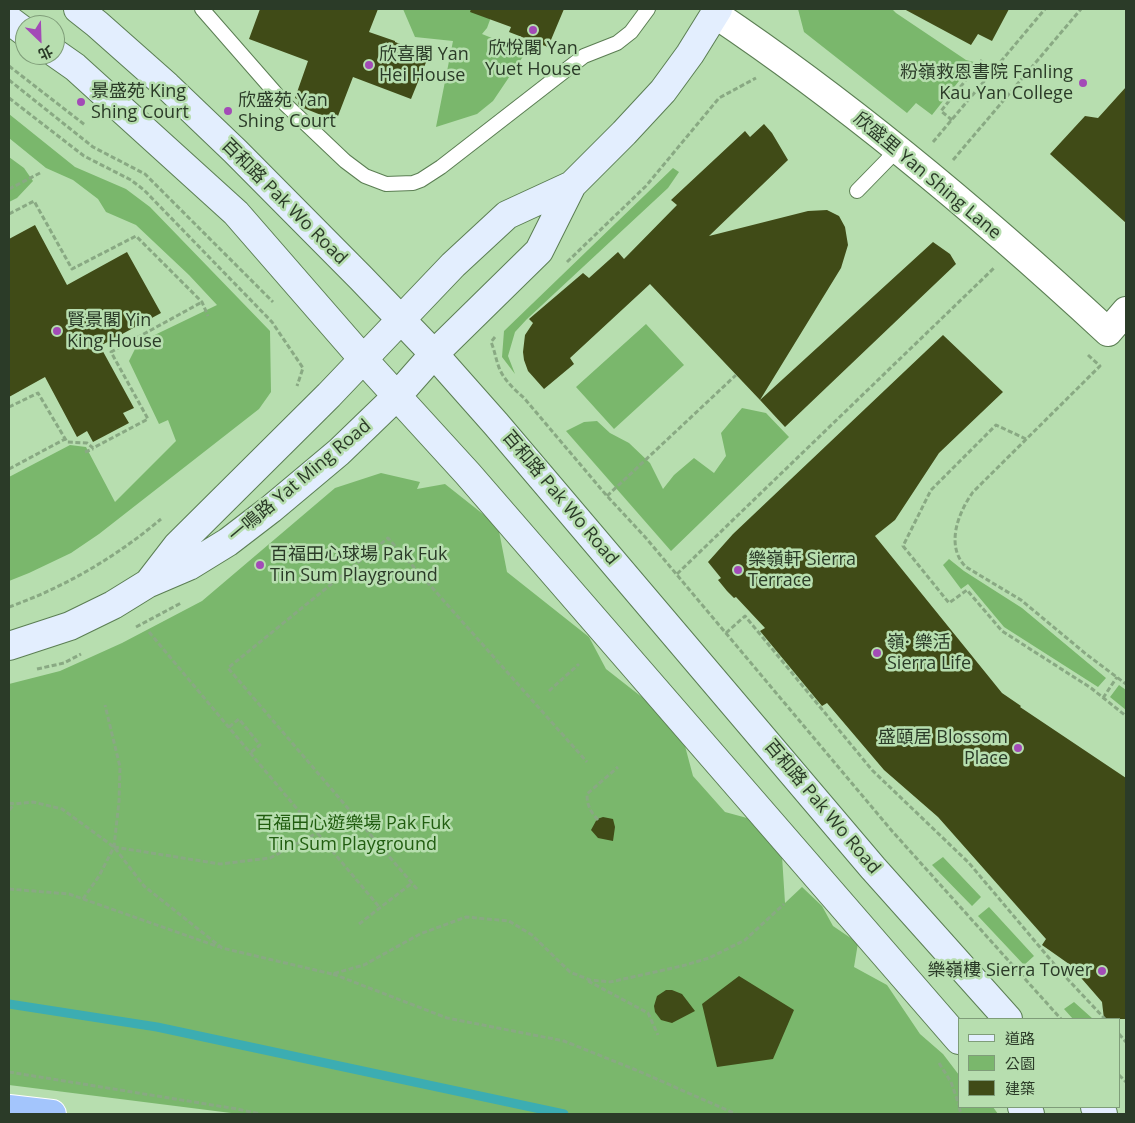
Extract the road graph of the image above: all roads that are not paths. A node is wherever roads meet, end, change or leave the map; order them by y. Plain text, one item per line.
1 (78, 9) edge
2 (202, 9) edge
3 (648, 9) edge
4 (717, 11) edge
5 (65, 60) edge
6 (898, 149) junction
7 (572, 185) junction
8 (858, 191) dead end
9 (1126, 311) edge
10 (401, 320) junction
11 (434, 354) junction
12 (363, 359) junction
13 (397, 396) junction
14 (147, 584) junction
15 (9, 646) edge
16 (1007, 1018) edge
17 (958, 1039) edge
18 (9, 1109) edge
19 (52, 1114) edge

1 - 10 main road, 百和路 Pak Wo Road
2 - 3 lane
4 - 6 street, 欣盛里 Yan Shing Lane
4 - 7 main road
5 - 12 main road
6 - 8 lane
6 - 9 street, 欣盛里 Yan Shing Lane
7 - 10 main road, 一鳴路 Yat Ming Road
7 - 11 main road, 一鳴路 Yat Ming Road
10 - 11 main road, 百和路 Pak Wo Road
10 - 12 main road, 一鳴路 Yat Ming Road
11 - 13 main road, 一鳴路 Yat Ming Road
11 - 16 main road, 百和路 Pak Wo Road
12 - 13 main road
12 - 14 main road, 一鳴路 Yat Ming Road
13 - 14 main road, 一鳴路 Yat Ming Road
13 - 17 main road
14 - 15 main road, 一鳴路 Yat Ming Road
18 - 19 highway

